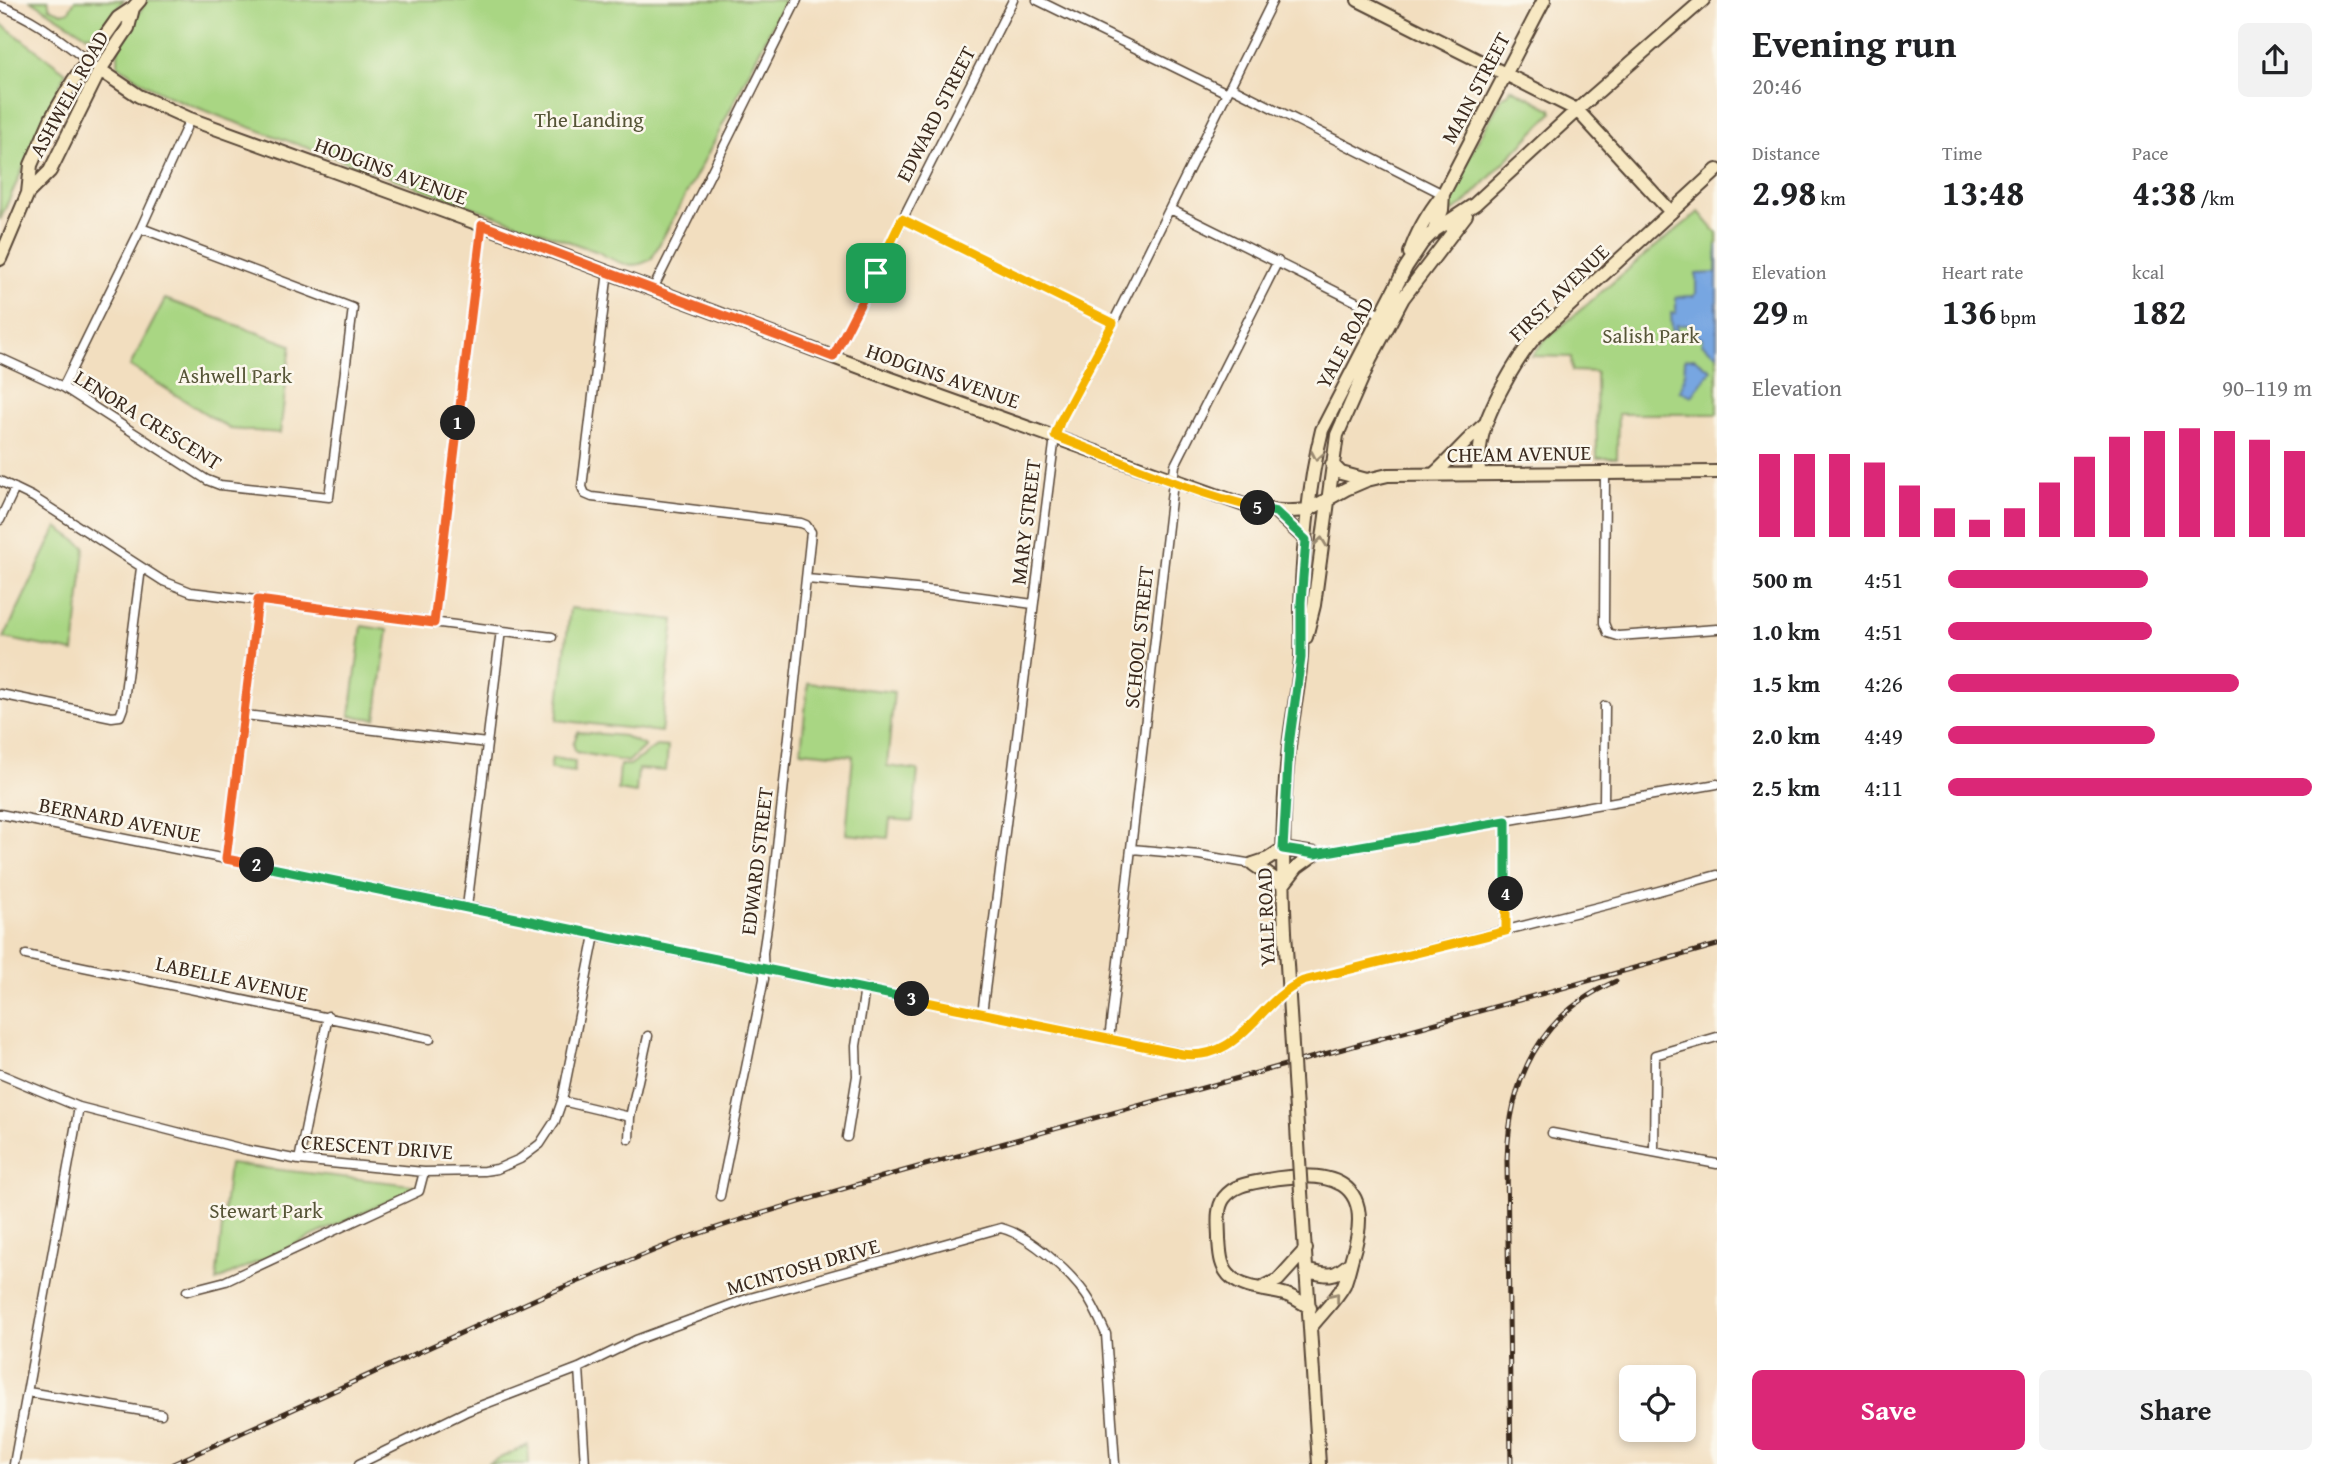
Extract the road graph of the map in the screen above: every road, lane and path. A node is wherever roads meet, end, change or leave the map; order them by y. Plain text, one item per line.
1 (797, 0) edge
2 (1013, 0) edge
3 (1037, 0) edge
4 (1273, 0) edge
5 (1359, 0) edge
6 (1544, 0) edge
7 (1701, 1) edge
8 (136, 4) edge
9 (0, 6) edge
10 (87, 60) junction
11 (100, 70) junction
12 (1507, 74) junction
13 (1229, 90) junction
14 (1577, 110) junction
15 (190, 119) junction
16 (1717, 170) edge
17 (28, 192) junction
18 (1443, 194) junction
19 (1475, 204) junction
20 (1170, 208) junction
21 (1671, 212) junction
22 (902, 219) junction
23 (482, 225) junction
24 (141, 228) junction
25 (1434, 231) junction
26 (0, 259) edge
27 (1278, 261) junction
28 (1406, 267) junction
29 (608, 271) junction
30 (653, 289) junction
31 (1403, 298) junction
32 (1387, 317) junction
33 (1113, 323) junction
34 (833, 357) junction
35 (0, 358) edge
36 (62, 387) junction
37 (1486, 422) junction
38 (1055, 436) junction
39 (1332, 464) junction
40 (1605, 472) junction
41 (1717, 472) edge
42 (1434, 474) junction
43 (1478, 474) junction
44 (1367, 480) junction
45 (0, 481) edge
46 (1172, 481) junction
47 (15, 488) junction
48 (1327, 499) junction
49 (1310, 509) junction
50 (1276, 512) junction
51 (0, 520) edge
52 (1306, 540) junction
53 (141, 569) junction
54 (807, 579) junction
55 (258, 600) junction
56 (1033, 604) junction
57 (434, 623) junction
58 (1717, 629) edge
59 (501, 630) junction
60 (552, 637) dead end
61 (1301, 658) junction
62 (0, 694) edge
63 (1605, 706) dead end
64 (245, 715) junction
65 (487, 743) junction
66 (1717, 783) edge
67 (1605, 803) junction
68 (0, 814) edge
69 (1506, 821) junction
70 (1132, 849) junction
71 (1283, 849) junction
72 (1315, 854) junction
73 (226, 859) junction
74 (1253, 864) junction
75 (1717, 875) edge
76 (1283, 885) junction
77 (467, 907) junction
78 (1506, 931) junction
79 (595, 935) junction
80 (26, 955) dead end
81 (763, 968) junction
82 (864, 988) junction
83 (982, 1014) junction
84 (328, 1016) junction
85 (648, 1036) dead end
86 (1717, 1037) edge
87 (430, 1039) dead end
88 (1109, 1040) junction
89 (3, 1076) edge
90 (0, 1086) edge
91 (562, 1101) junction
92 (79, 1107) junction
93 (630, 1117) junction
94 (1552, 1133) dead end
95 (847, 1137) dead end
96 (629, 1139) dead end
97 (1654, 1152) junction
98 (299, 1160) junction
99 (1717, 1164) edge
100 (424, 1172) junction
101 (720, 1196) dead end
102 (1306, 1249) junction
103 (1350, 1263) junction
104 (1308, 1271) junction
105 (1262, 1288) junction
106 (187, 1291) dead end
107 (1310, 1308) junction
108 (1311, 1327) junction
109 (579, 1367) junction
110 (28, 1392) junction
111 (161, 1414) dead end
112 (373, 1461) edge
113 (14, 1464) edge
114 (359, 1464) edge
115 (585, 1464) edge
116 (1115, 1464) edge
117 (1320, 1464) edge

1 - 30 street
2 - 22 street, EDWARD STREET
3 - 13 street
4 - 13 street, MARY STREET
5 - 12 main road
6 - 12 main road, MAIN STREET
7 - 14 main road, YALE ROAD
8 - 10 main road, ASHWELL ROAD
8 - 11 main road, ASHWELL ROAD
9 - 10 street
10 - 11 street
10 - 17 main road, ASHWELL ROAD
11 - 15 main road, HODGINS AVENUE
11 - 17 main road, ASHWELL ROAD
12 - 14 main road
12 - 18 main road, MAIN STREET
13 - 18 street
13 - 20 street, MARY STREET
14 - 19 main road, YALE ROAD
14 - 21 main road
15 - 23 main road, HODGINS AVENUE
15 - 24 street
16 - 21 main road, FIRST AVENUE
17 - 26 main road, ASHWELL ROAD
18 - 25 main road, MAIN STREET
18 - 28 main road, MAIN STREET
19 - 25 main road, YALE ROAD
19 - 31 main road, YALE ROAD
20 - 27 street
20 - 33 street, MARY STREET
21 - 37 main road, FIRST AVENUE
22 - 33 street
22 - 34 street, EDWARD STREET
23 - 29 main road, HODGINS AVENUE
23 - 57 street
24 - 36 street
24 - 36 street, LENORA CRESCENT
25 - 28 main road, YALE ROAD
25 - 31 main road, MAIN STREET
27 - 32 street
27 - 46 street, SCHOOL STREET
28 - 32 main road, YALE ROAD
29 - 30 main road, HODGINS AVENUE
29 - 54 street, EDWARD STREET
30 - 34 main road, HODGINS AVENUE
31 - 32 main road, YALE ROAD
32 - 39 main road, YALE ROAD
32 -> 49 main road, YALE ROAD
33 - 38 street, MARY STREET
34 - 38 main road, HODGINS AVENUE
35 - 36 street, LENORA CRESCENT
37 - 42 main road
37 - 43 main road, FIRST AVENUE
38 - 46 main road, HODGINS AVENUE
38 - 56 street, MARY STREET
39 - 44 main road
39 - 48 main road, YALE ROAD
40 - 41 main road, CHEAM AVENUE
40 - 43 main road, CHEAM AVENUE
40 - 58 street
42 - 43 main road, CHEAM AVENUE
42 - 44 main road, CHEAM AVENUE
44 - 48 main road, CHEAM AVENUE
45 - 47 street
46 - 50 main road, HODGINS AVENUE
46 - 70 street, SCHOOL STREET
47 - 51 street
47 - 53 street
48 - 49 main road, CHEAM AVENUE
61 -> 48 main road, YALE ROAD
49 - 50 main road, HODGINS AVENUE
49 - 52 main road, YALE ROAD
50 - 52 main road
52 - 61 main road, YALE ROAD
53 - 55 street
53 - 62 street
54 - 56 street
54 - 81 street, EDWARD STREET
55 - 57 street
55 - 64 street
56 - 83 street, MARY STREET
57 - 59 street
59 - 60 street
59 - 65 street
61 - 71 main road, YALE ROAD
63 - 67 street
64 - 65 street
64 - 73 street
65 - 77 street
66 - 67 street
67 - 69 street
68 - 73 street, BERNARD AVENUE
69 - 72 street
69 - 78 street
70 - 74 street
70 - 88 street, SCHOOL STREET
71 - 72 main road
71 - 74 main road
71 - 76 main road, YALE ROAD
72 - 76 main road
73 - 77 street, BERNARD AVENUE
74 - 76 main road
75 - 78 street
76 - 102 main road, YALE ROAD, bridge
77 - 79 street, BERNARD AVENUE
78 - 88 street, BERNARD AVENUE
79 - 81 street, BERNARD AVENUE
79 - 91 street, CRESCENT DRIVE
80 - 84 street, LABELLE AVENUE
81 - 82 street, BERNARD AVENUE
81 - 101 street, EDWARD STREET
82 - 83 street, BERNARD AVENUE
82 - 95 street
83 - 88 street, BERNARD AVENUE
84 - 87 street, LABELLE AVENUE
84 - 98 street
85 - 93 street
86 - 97 street
89 - 90 street
89 - 92 street, CRESCENT DRIVE
91 - 93 street
91 - 100 street, CRESCENT DRIVE
92 - 98 street, CRESCENT DRIVE
92 - 110 street
93 - 96 street
94 - 97 street
97 - 99 street
98 - 100 street, CRESCENT DRIVE
100 - 106 street
102 - 104 main road, YALE ROAD
102 - 105 main road
103 - 104 main road
103 - 105 main road
108 -> 103 main road
104 - 107 main road, YALE ROAD
105 - 107 main road
107 - 108 main road, YALE ROAD
108 - 117 main road, YALE ROAD
109 - 112 street, MCINTOSH DRIVE
109 - 115 street
109 - 116 street, MCINTOSH DRIVE
110 - 111 street
110 - 113 street
112 - 114 street, MCINTOSH DRIVE

